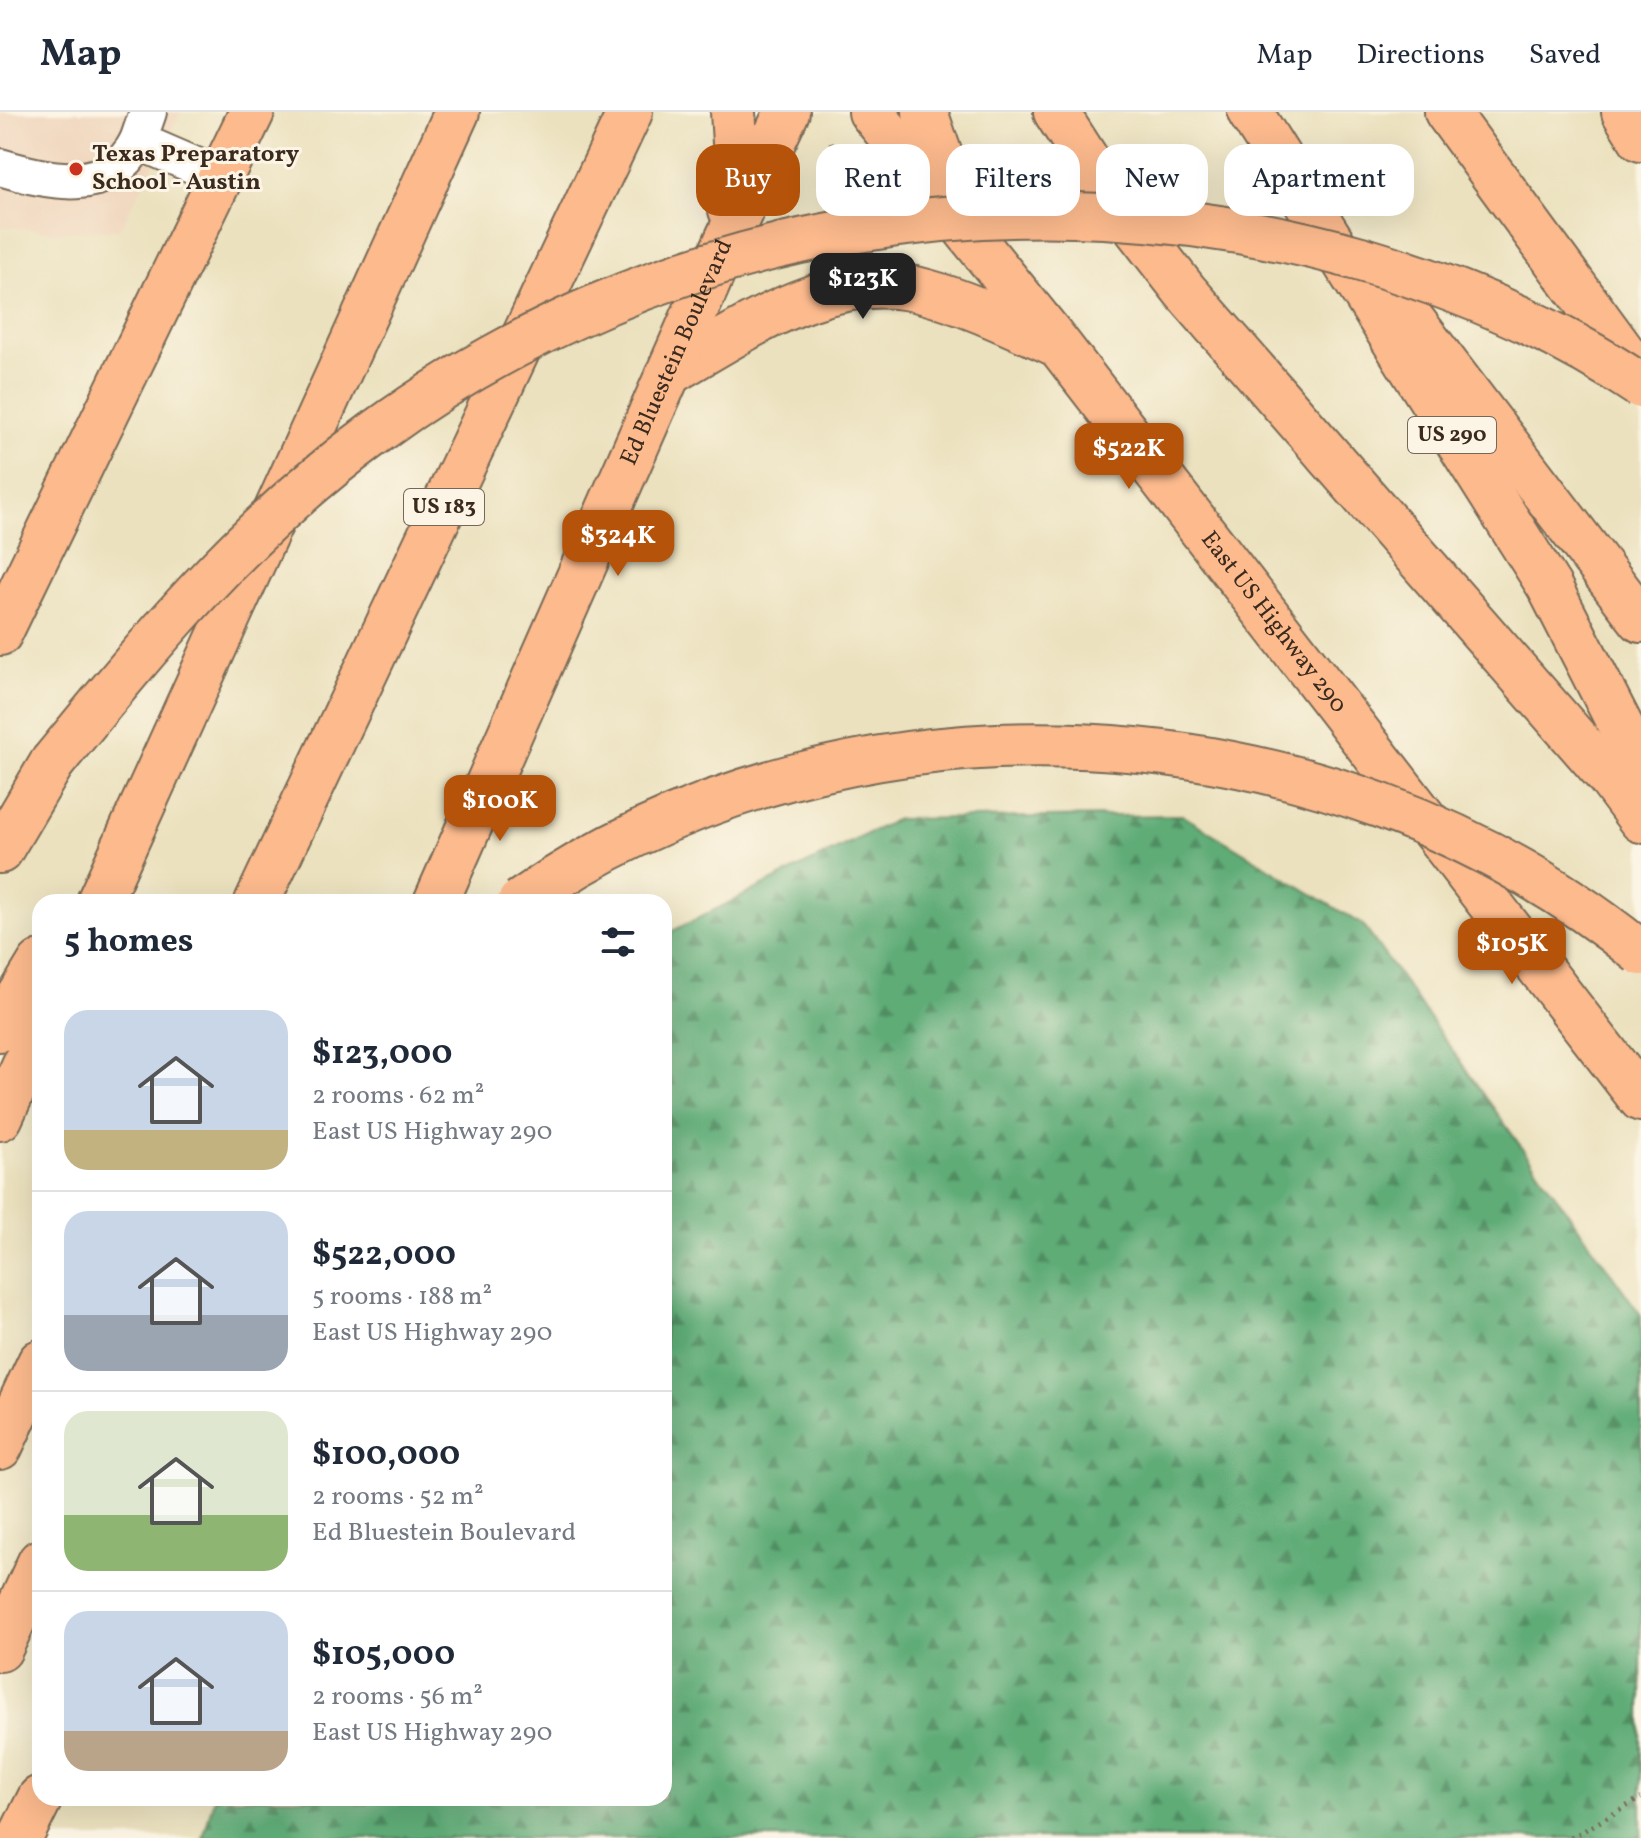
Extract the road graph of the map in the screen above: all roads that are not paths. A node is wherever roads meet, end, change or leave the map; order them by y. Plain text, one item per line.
1 (252, 112) edge
2 (457, 112) edge
3 (630, 112) edge
4 (733, 112) edge
5 (787, 112) edge
6 (871, 112) edge
7 (925, 112) edge
8 (1056, 112) edge
9 (1252, 112) edge
10 (1447, 112) edge
11 (1624, 112) edge
12 (143, 126) edge
13 (1641, 139) edge
14 (0, 167) edge
15 (219, 176) junction
16 (971, 239) junction
17 (727, 240) junction
18 (1058, 344) junction
19 (672, 371) junction
20 (1641, 377) edge
21 (1641, 386) edge
22 (1641, 620) edge
23 (0, 633) edge
24 (173, 740) junction
25 (1641, 766) edge
26 (1641, 820) edge
27 (0, 851) edge
28 (81, 894) edge
29 (103, 894) edge
30 (261, 894) edge
31 (440, 894) edge
32 (533, 894) edge
33 (1641, 953) edge
34 (32, 976) edge
35 (0, 1029) edge
36 (32, 1048) edge
37 (1641, 1099) edge
38 (0, 1118) edge
39 (32, 1379) edge
40 (0, 1447) edge
41 (32, 1579) edge
42 (0, 1649) edge
43 (36, 1806) edge
44 (20, 1838) edge

1 - 15 main road
2 - 24 main road
3 - 30 main road, US 183
4 - 17 main road
5 - 17 main road, Ed Bluestein Boulevard
6 - 16 main road, East US Highway 290
7 - 16 main road
8 - 26 main road
9 - 22 main road
9 - 25 main road, US 290
10 - 20 main road
11 - 13 main road
12 - 14 lane
12 - 15 lane
15 - 23 main road
16 - 18 main road, East US Highway 290
17 - 19 main road, Ed Bluestein Boulevard
18 - 19 main road
18 - 37 main road, East US Highway 290
19 - 31 main road, Ed Bluestein Boulevard
21 - 27 main road, bridge
24 - 28 main road
24 - 29 main road
32 - 33 main road, bridge
34 - 35 main road
36 - 38 main road
39 - 40 main road
41 - 42 main road
43 - 44 main road

